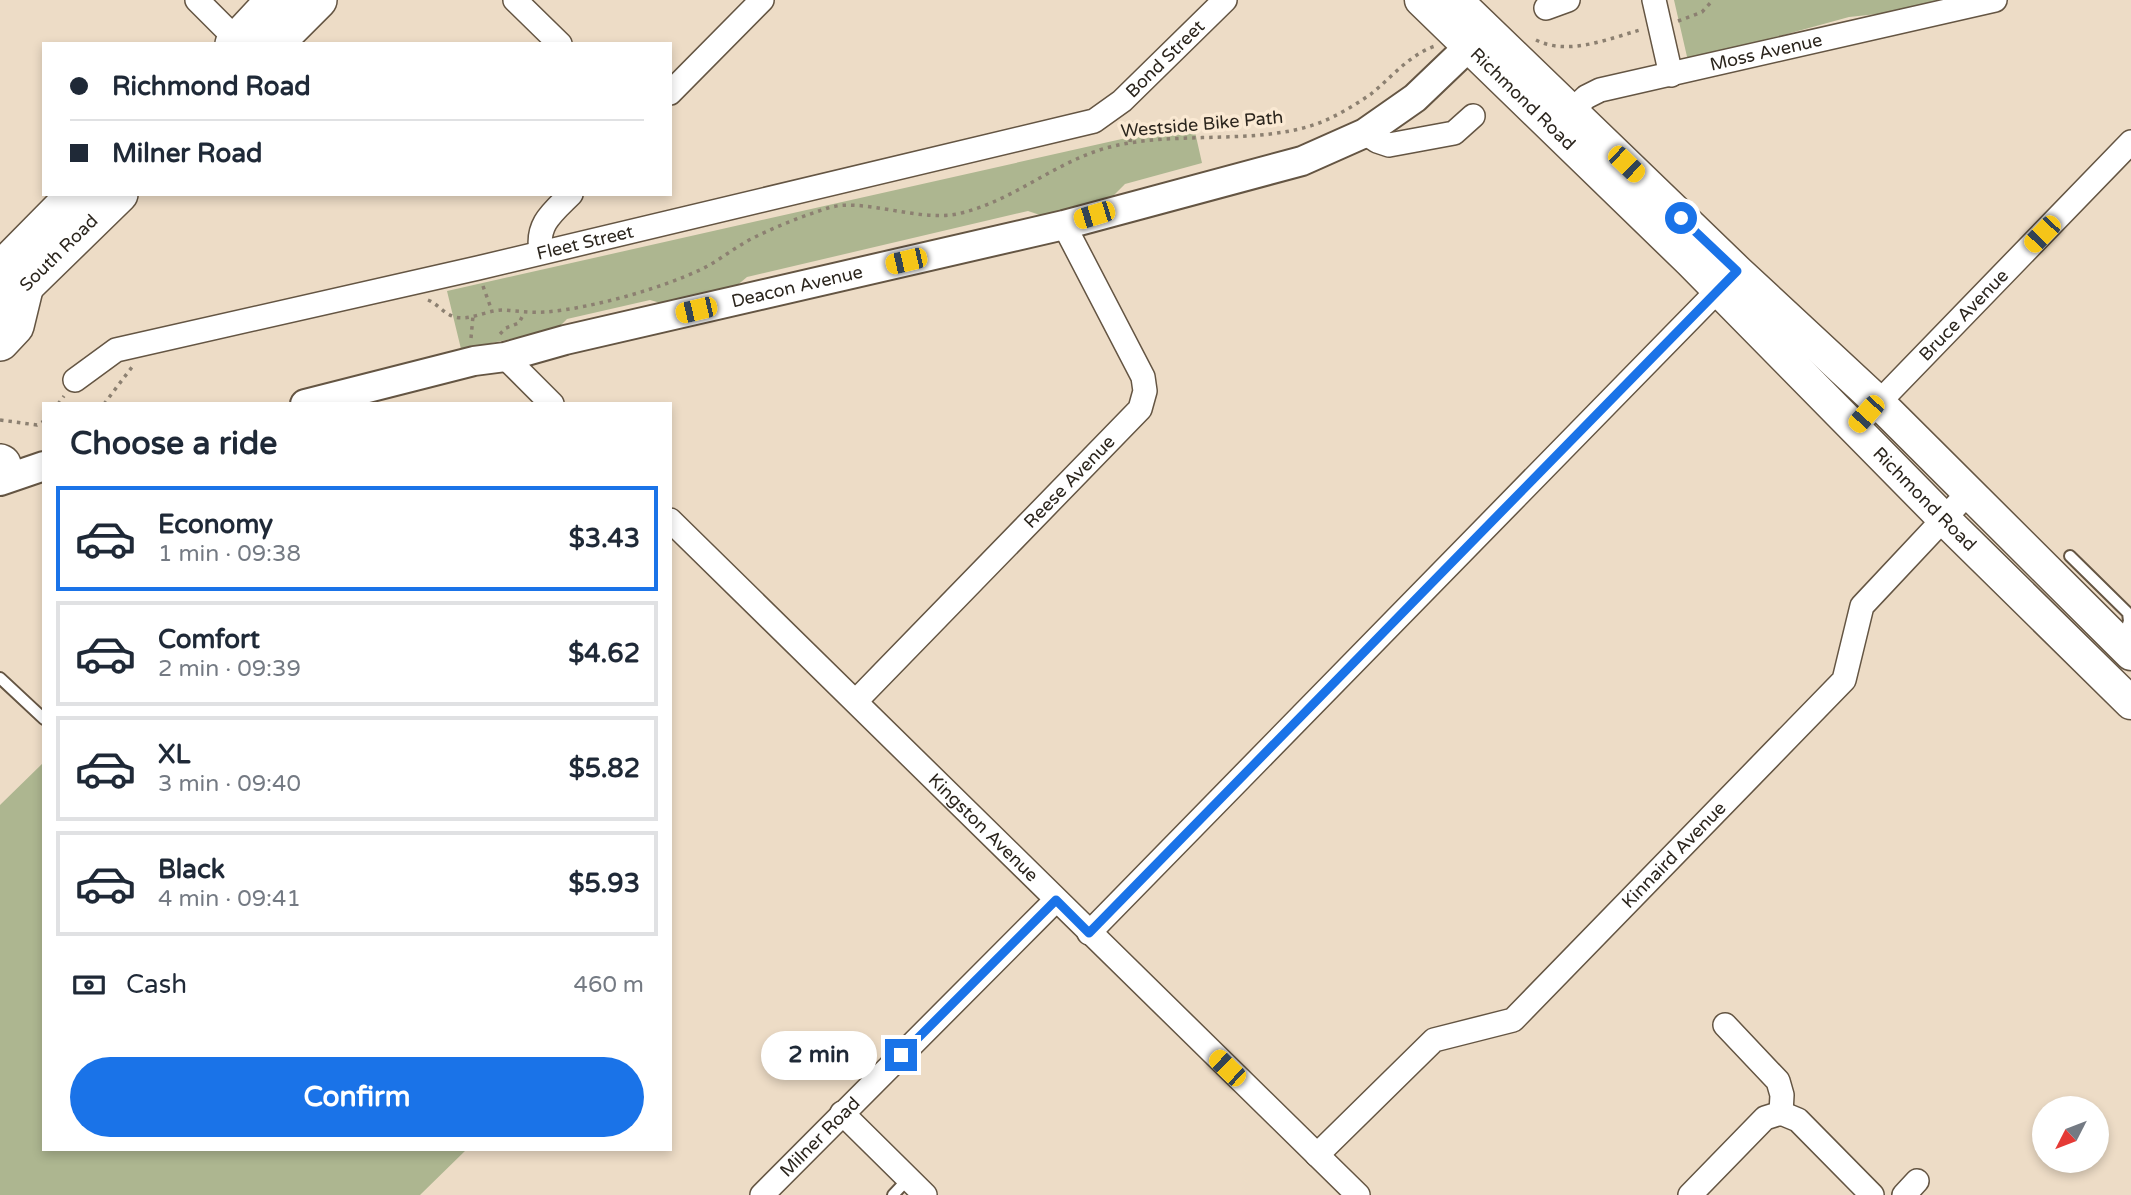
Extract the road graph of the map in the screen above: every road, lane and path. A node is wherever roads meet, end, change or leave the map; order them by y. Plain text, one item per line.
1 (197, 0) edge
2 (275, 0) edge
3 (318, 0) edge
4 (515, 0) edge
5 (762, 0) edge
6 (1224, 0) edge
7 (1421, 0) edge
8 (1456, 0) edge
9 (1568, 0) edge
10 (1654, 0) edge
11 (1713, 0) edge
12 (1995, 0) edge
13 (1546, 8) dead end
14 (1669, 23) dead end
15 (1649, 28) dead end
16 (1533, 39) dead end
17 (1464, 40) junction
18 (236, 42) edge
19 (238, 42) edge
20 (276, 42) edge
21 (558, 42) edge
22 (1671, 75) junction
23 (672, 91) edge
24 (1103, 116) joint
25 (1473, 116) dead end
26 (1132, 120) dead end
27 (1562, 120) junction
28 (1365, 132) junction
29 (2131, 142) edge
30 (1130, 143) junction
31 (74, 196) edge
32 (116, 196) edge
33 (568, 196) edge
34 (1064, 225) junction
35 (541, 251) junction
36 (13, 278) edge
37 (1728, 280) junction
38 (0, 310) edge
39 (473, 316) dead end
40 (0, 342) edge
41 (505, 357) junction
42 (75, 380) dead end
43 (1877, 401) junction
44 (312, 402) edge
45 (550, 402) edge
46 (0, 420) edge
47 (42, 423) edge
48 (1855, 427) junction
49 (42, 464) edge
50 (1, 468) edge
51 (1969, 492) junction
52 (1944, 519) junction
53 (672, 522) edge
54 (2070, 556) dead end
55 (2126, 649) edge
56 (0, 678) edge
57 (856, 701) junction
58 (2131, 703) edge
59 (42, 717) edge
60 (1056, 900) junction
61 (1089, 933) junction
62 (1724, 1026) dead end
63 (842, 1113) junction
64 (1781, 1113) junction
65 (1317, 1155) junction
66 (909, 1190) edge
67 (762, 1195) edge
68 (1358, 1195) edge
69 (1690, 1195) edge
70 (1872, 1195) edge

1 - 18 street
2 - 19 highway
3 - 20 highway
4 - 21 street
5 - 23 street
6 - 24 street, Bond Street
7 - 17 main road, Richmond Road
8 - 17 main road, Richmond Road
9 - 13 street
10 - 22 street
11 - 14 path
12 - 22 street, Moss Avenue
15 - 16 path
17 - 27 main road, Richmond Road
17 - 28 street, Deacon Avenue
17 - 30 path, Westside Bike Path
22 - 27 street, Moss Avenue
24 - 35 street, Fleet Street
25 - 28 street
26 - 30 path
27 - 37 main road, Richmond Road
28 - 34 street, Deacon Avenue
29 - 43 street, Bruce Avenue
30 - 39 path, Westside Bike Path
31 - 36 highway, South Road
32 - 36 highway, South Road
33 - 35 street
34 - 41 street, Deacon Avenue
34 - 57 street, Reese Avenue
35 - 42 street, Fleet Street
36 - 38 highway, South Road
36 - 40 highway
37 - 43 main road, Richmond Road
37 - 48 main road, Richmond Road
37 - 61 street
41 - 44 street, Deacon Avenue
41 - 45 street
43 - 48 street, Bruce Avenue
43 - 51 main road, Richmond Road
46 - 47 path
48 - 52 main road, Richmond Road
49 - 50 street
51 - 52 street, Kinnaird Avenue
51 - 55 main road, Richmond Road
52 - 58 main road, Richmond Road
52 - 65 street, Kinnaird Avenue
53 - 57 street, Kingston Avenue
54 - 55 lane
56 - 59 lane
57 - 60 street, Kingston Avenue
60 - 61 street, Kingston Avenue
60 - 63 street, Milner Road
61 - 65 street, Kingston Avenue
62 - 64 street
63 - 66 street
63 - 67 street, Milner Road
64 - 69 street
64 - 70 street
65 - 68 street, Kingston Avenue

